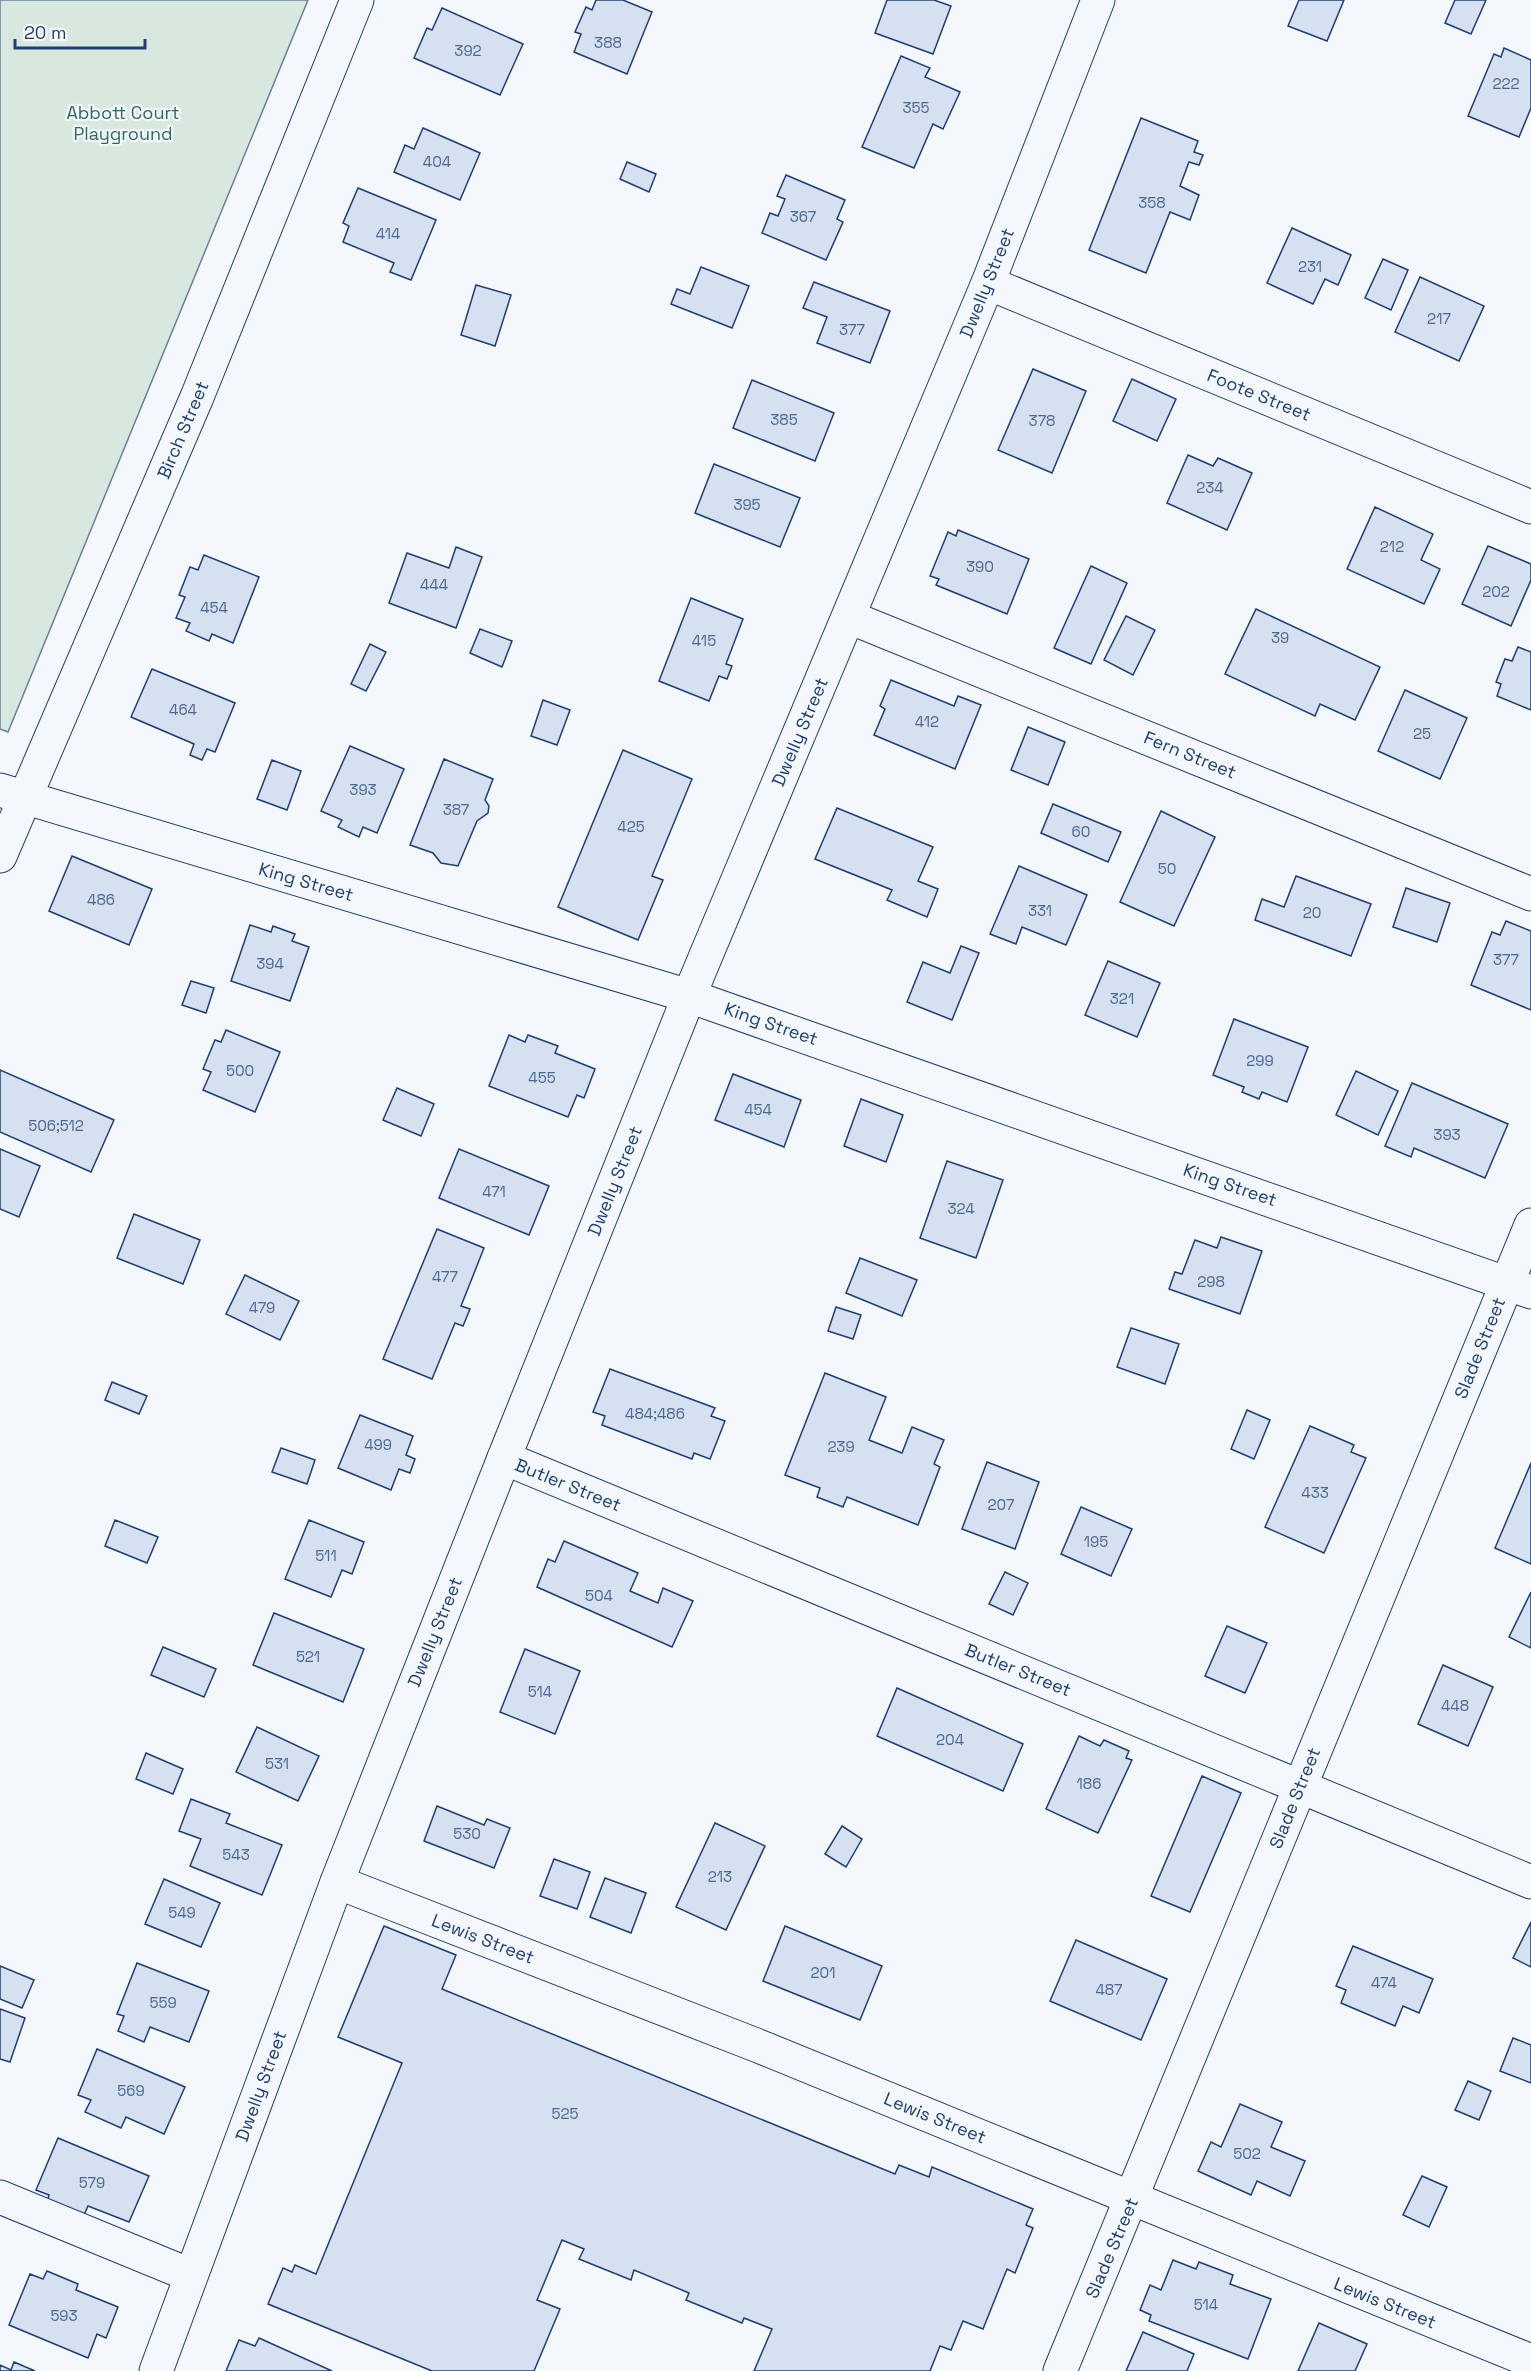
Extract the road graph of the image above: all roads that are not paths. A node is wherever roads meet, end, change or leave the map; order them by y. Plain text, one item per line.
1 (357, 0) edge
2 (1098, 0) edge
3 (988, 283) junction
4 (1531, 507) edge
5 (849, 616) junction
6 (12, 794) edge
7 (0, 856) edge
8 (1531, 894) edge
9 (690, 996) junction
10 (1531, 1225) edge
11 (1519, 1287) edge
12 (504, 1458) junction
13 (1300, 1786) junction
14 (337, 1882) junction
15 (1531, 1882) edge
16 (0, 2198) edge
17 (1132, 2198) junction
18 (190, 2275) junction
19 (1531, 2361) edge
20 (156, 2371) edge
21 (1060, 2371) edge

1 - 6 street, Birch Street
2 - 3 street, Dwelly Street
3 - 4 street, Foote Street
3 - 5 street, Dwelly Street
5 - 8 street, Fern Street
5 - 9 street, Dwelly Street
6 - 7 street, Birch Street
6 - 9 street, King Street
9 - 11 street, King Street
9 - 12 street, Dwelly Street
10 - 11 street, Slade Street
11 - 13 street, Slade Street
12 - 13 street, Butler Street
12 - 14 street, Dwelly Street
13 - 15 street, Butler Street
13 - 17 street, Slade Street
14 - 17 street, Lewis Street
14 - 18 street, Dwelly Street
16 - 18 street
17 - 19 street, Lewis Street
17 - 21 street, Slade Street
18 - 20 street, Dwelly Street

